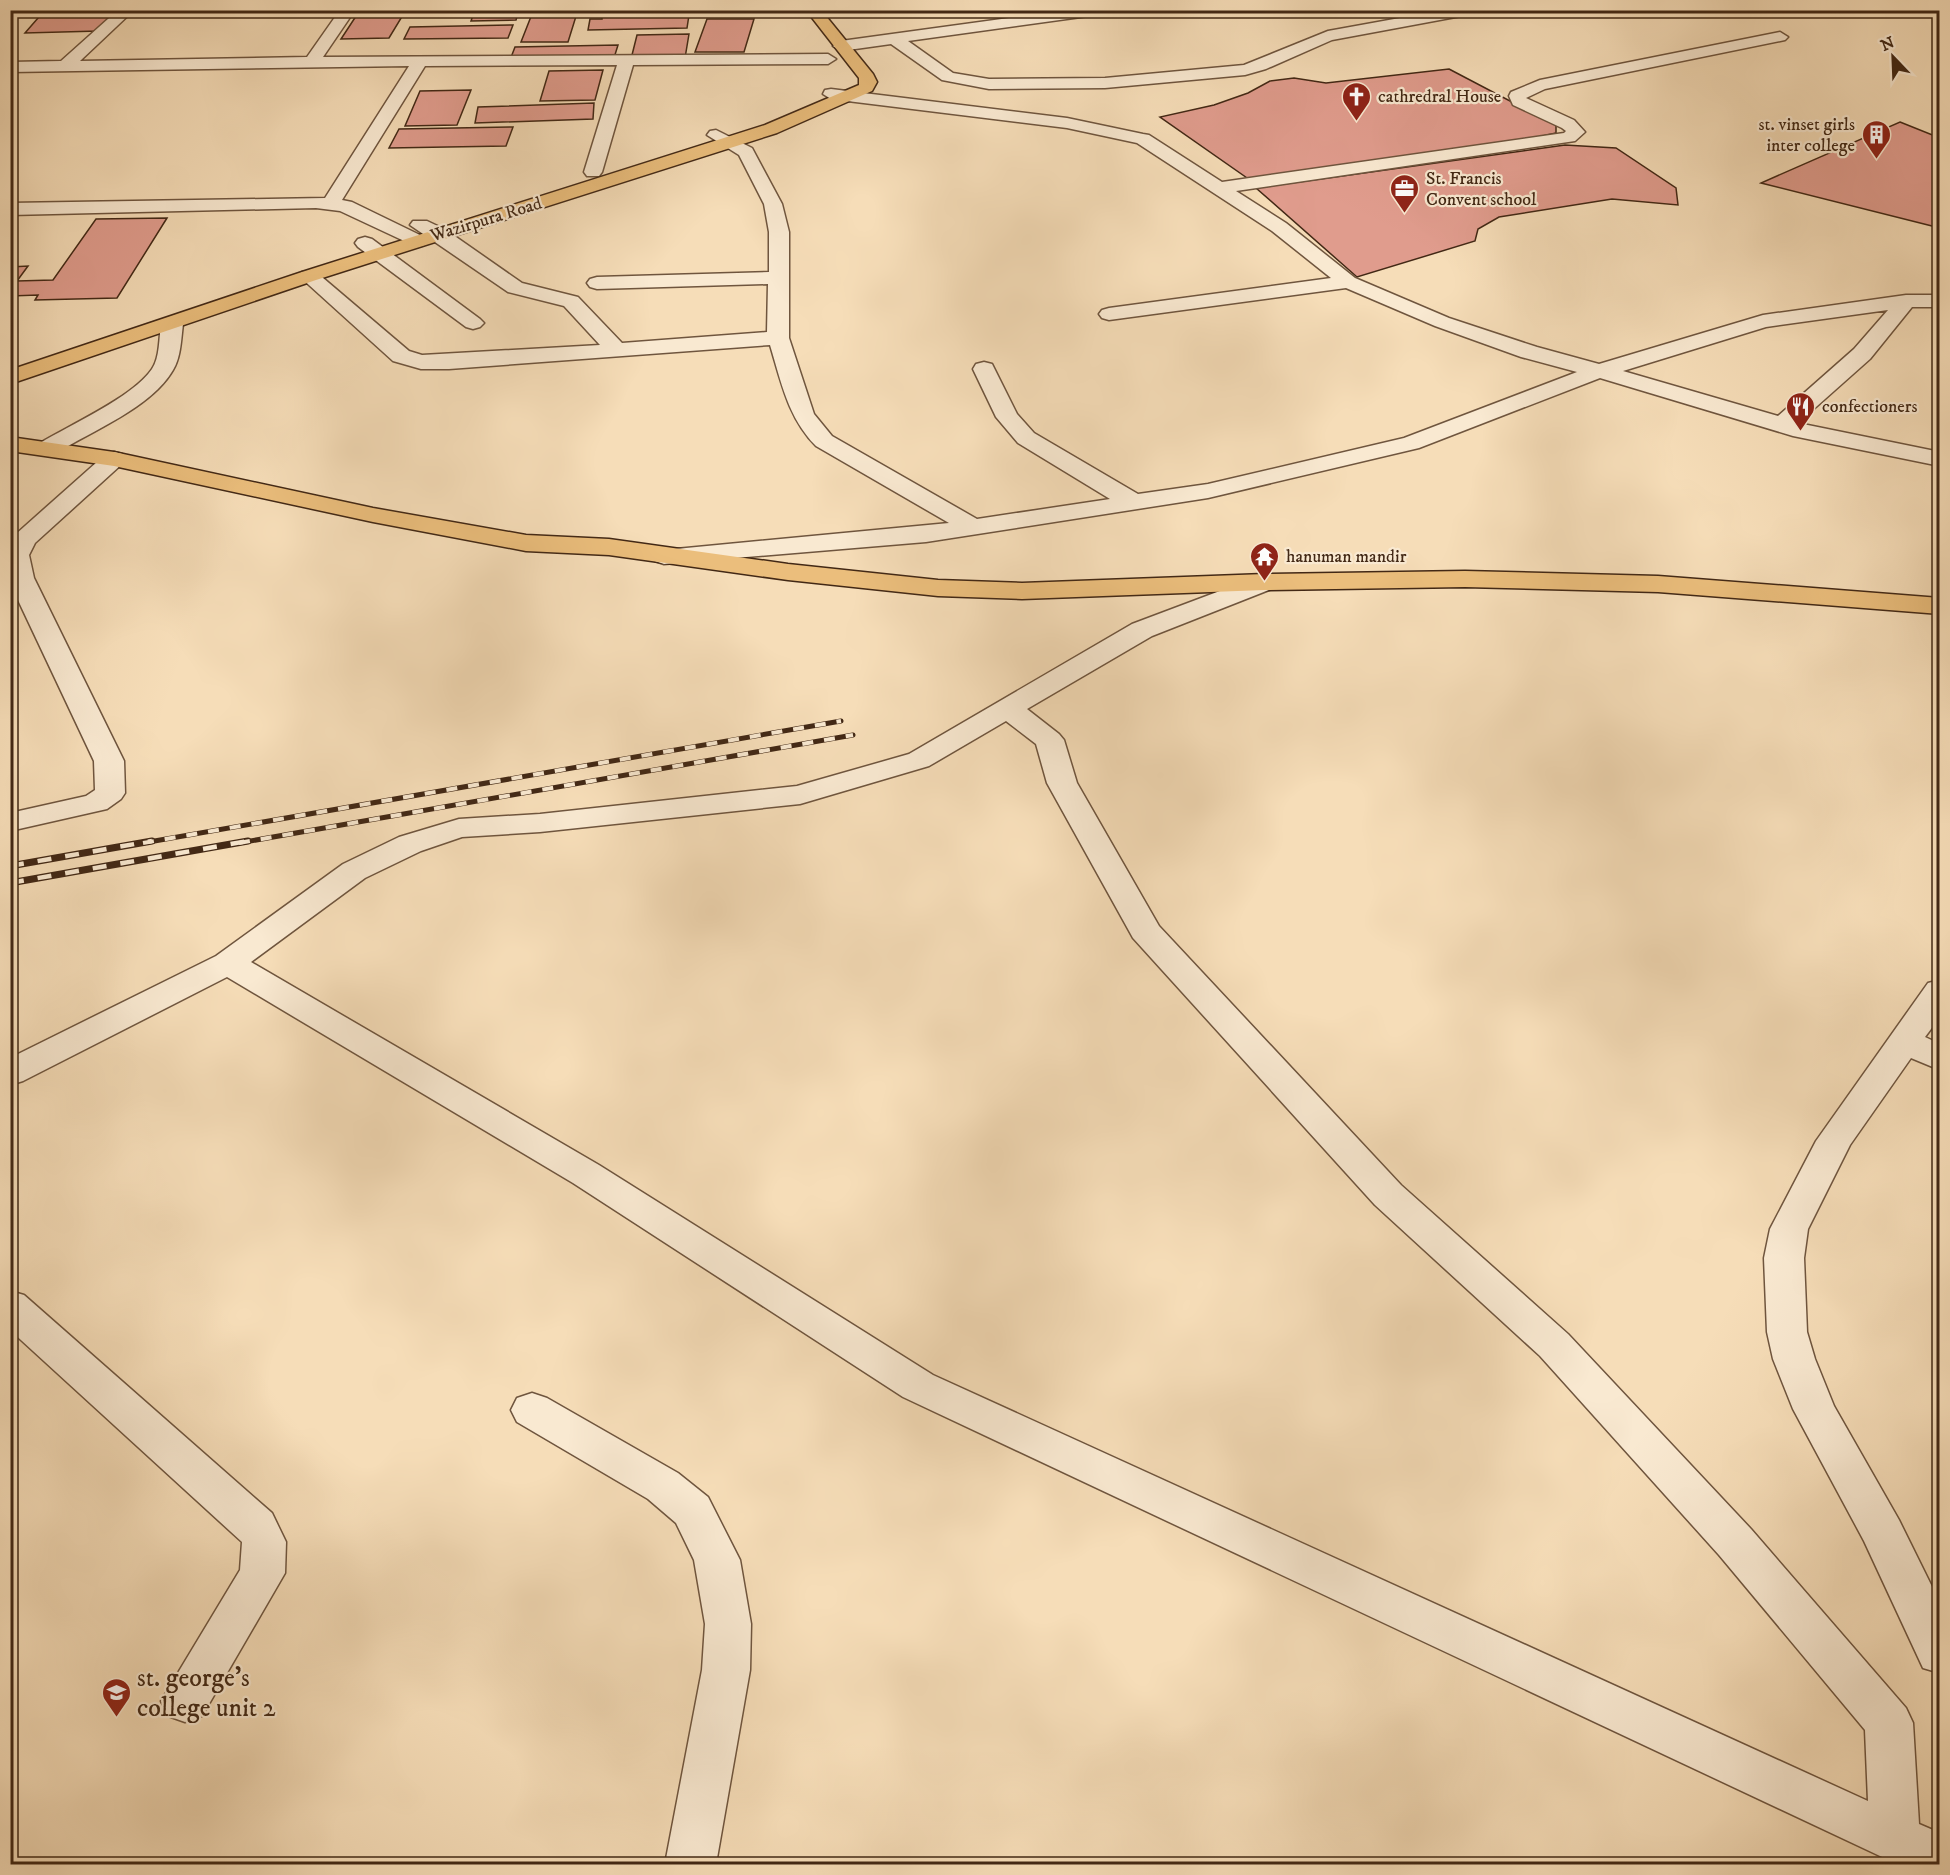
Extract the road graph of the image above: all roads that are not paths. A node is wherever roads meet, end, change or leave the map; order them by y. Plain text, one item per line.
1 (127, 10) edge
2 (348, 10) edge
3 (813, 10) edge
4 (1103, 10) edge
5 (1472, 10) edge
6 (1780, 37) dead end
7 (895, 39) junction
8 (812, 42) dead end
9 (626, 60) junction
10 (312, 62) junction
11 (420, 62) junction
12 (64, 66) junction
13 (14, 70) edge
14 (838, 74) junction
15 (723, 138) junction
16 (593, 172) junction
17 (1219, 188) junction
18 (331, 203) junction
19 (10, 209) edge
20 (412, 232) junction
21 (439, 234) junction
22 (372, 248) junction
23 (309, 276) junction
24 (777, 278) junction
25 (1348, 282) junction
26 (597, 283) dead end
27 (1906, 301) junction
28 (1940, 302) edge
29 (1109, 314) dead end
30 (473, 323) dead end
31 (172, 324) junction
32 (778, 338) junction
33 (65, 339) dead end
34 (616, 349) junction
35 (984, 369) dead end
36 (1600, 371) junction
37 (10, 377) edge
38 (1782, 425) junction
39 (10, 426) edge
40 (69, 434) junction
41 (10, 444) edge
42 (48, 448) junction
43 (114, 459) junction
44 (1940, 459) edge
45 (1135, 503) junction
46 (974, 527) junction
47 (609, 547) junction
48 (664, 556) junction
49 (1264, 582) junction
50 (1940, 606) edge
51 (1007, 708) junction
52 (10, 822) edge
53 (228, 963) junction
54 (1940, 991) edge
55 (1904, 1041) junction
56 (1940, 1058) edge
57 (10, 1073) edge
58 (10, 1306) edge
59 (532, 1410) dead end
60 (1940, 1653) edge
61 (185, 1701) dead end
62 (1895, 1838) junction
63 (1940, 1858) edge
64 (691, 1864) edge

1 - 12 street
2 - 10 street
3 - 14 main road
4 - 7 street
5 - 7 street
6 - 17 street
7 - 14 street
8 - 14 main road
9 - 11 street
9 - 14 street
9 - 16 street
10 - 11 street
10 - 12 street
11 - 18 street
12 - 13 street
14 - 15 main road, Wazirpura Road
14 - 17 street
15 - 16 main road, Wazirpura Road
15 - 21 main road, Wazirpura Road
15 - 24 street
16 - 20 main road, Wazirpura Road
17 - 25 street
18 - 19 street
18 - 20 street
20 - 21 street
20 - 22 main road, Wazirpura Road
21 - 34 street
22 - 23 main road, Wazirpura Road
22 - 30 street
22 - 33 main road, Wazirpura Road
23 - 31 main road, Wazirpura Road
23 - 34 street
24 - 26 street
24 - 32 street
25 - 29 street
25 - 36 street
27 - 28 street
27 - 36 street
27 - 38 street
31 - 37 main road, Wazirpura Road
31 - 40 street
32 - 34 street
32 - 46 street
35 - 45 street
36 - 38 street
36 - 45 street
38 - 44 street
39 - 40 main road
40 - 42 street
40 - 47 main road
41 - 42 main road
42 - 43 main road
43 - 47 main road
43 - 52 street
45 - 46 street
46 - 48 street
47 - 48 main road
48 - 49 main road
49 - 50 main road
49 - 51 street
51 - 53 street
51 - 62 street
53 - 57 street
53 - 62 street
54 - 55 street
55 - 56 street
55 - 60 street
58 - 61 street
59 - 64 street
62 - 63 street

